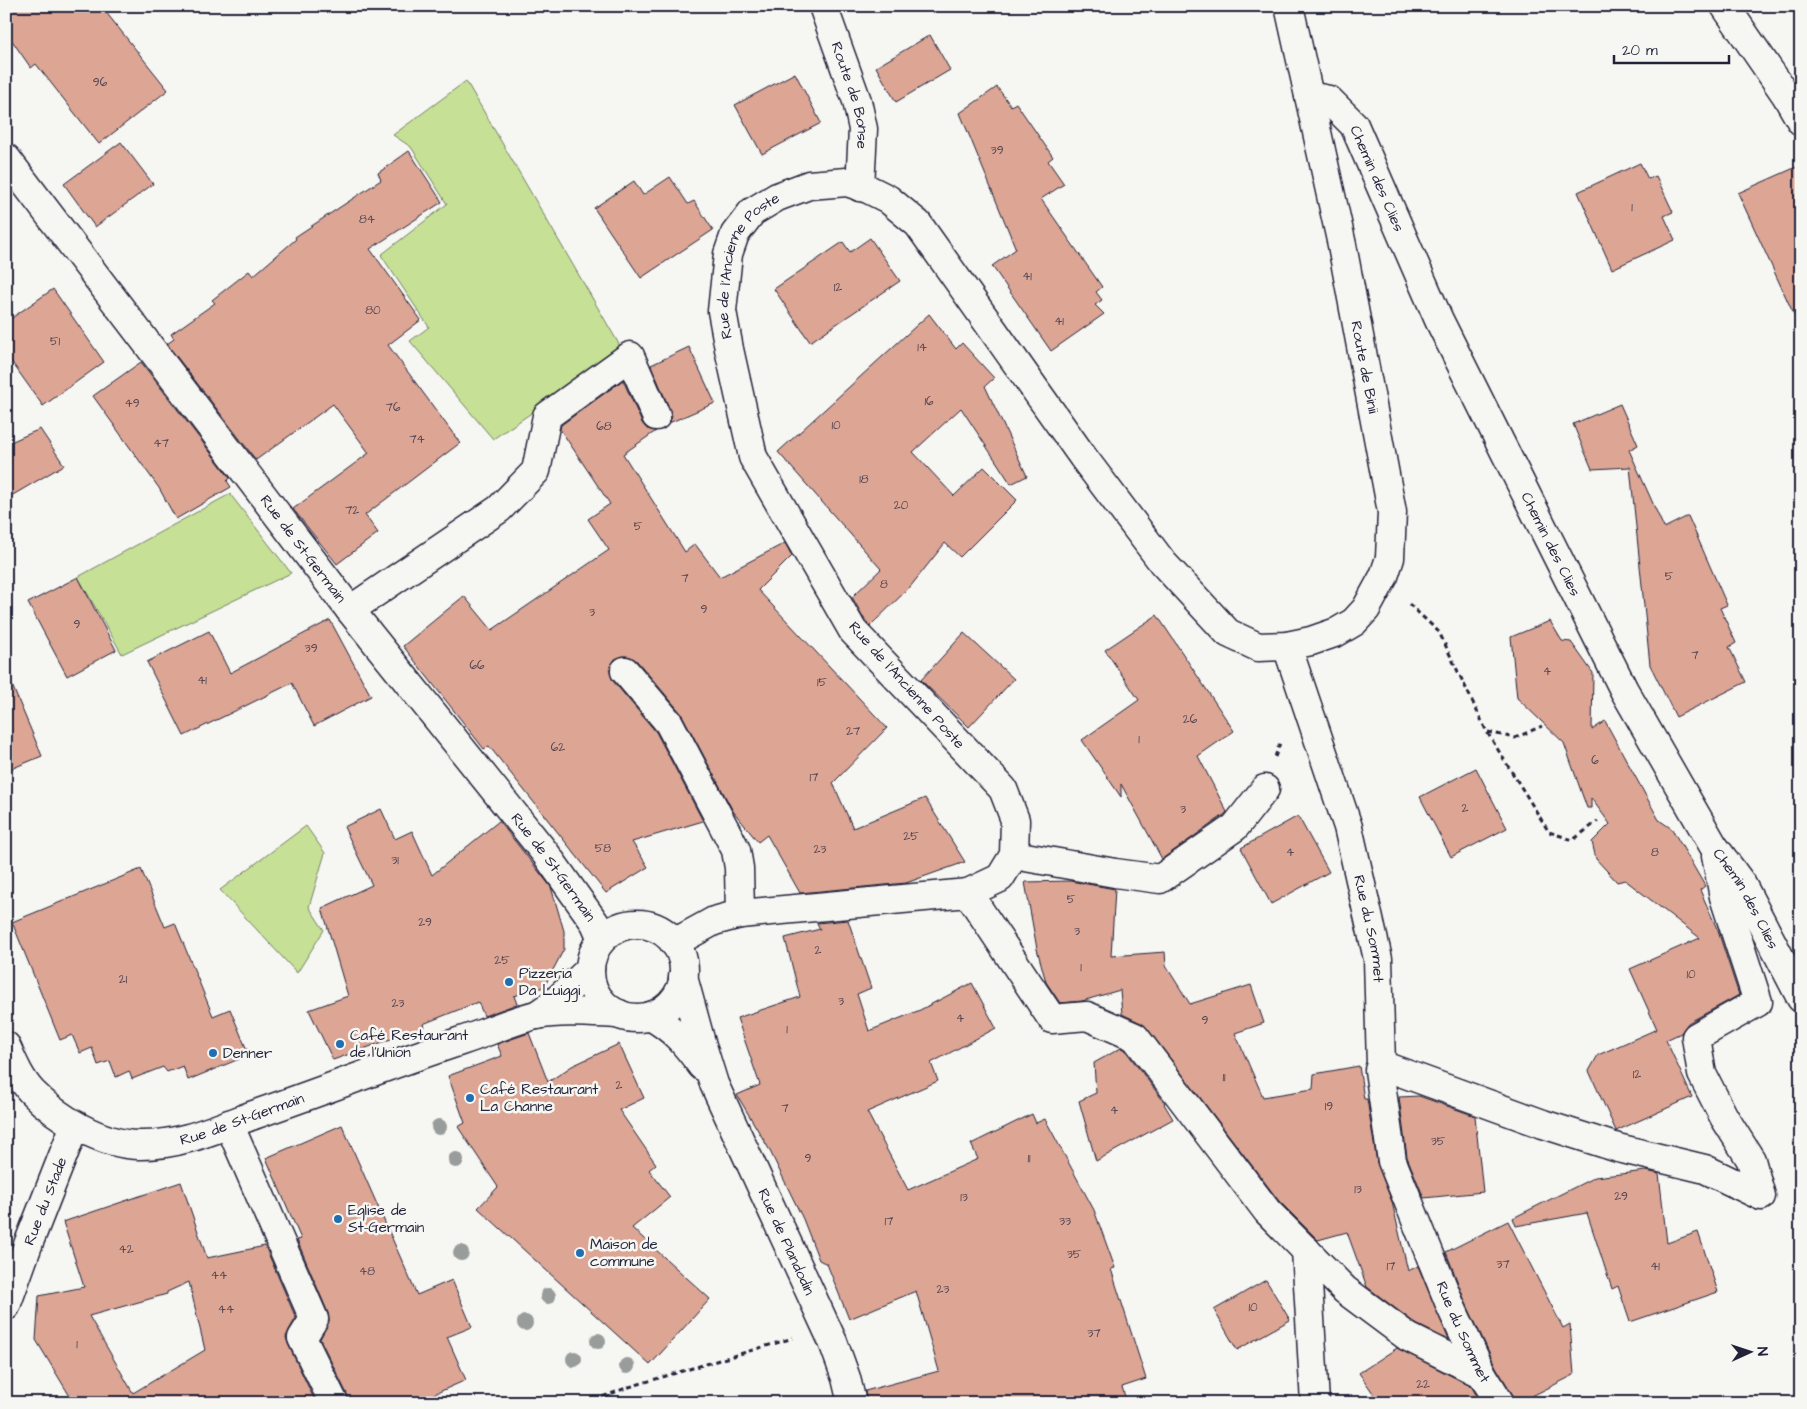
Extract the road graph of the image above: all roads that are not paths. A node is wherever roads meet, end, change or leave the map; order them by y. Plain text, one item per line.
1 (823, 6) edge
2 (1289, 6) edge
3 (1725, 6) edge
4 (1309, 96) junction
5 (1801, 121) edge
6 (6, 158) edge
7 (860, 187) junction
8 (656, 416) dead end
9 (350, 610) junction
10 (1287, 646) junction
11 (1258, 647) joint
12 (624, 671) dead end
13 (1264, 789) road end
14 (1713, 845) junction
15 (1014, 855) junction
16 (968, 893) junction
17 (740, 914) junction
18 (602, 940) junction
19 (674, 943) junction
20 (590, 969) junction
21 (683, 977) junction
22 (1801, 998) edge
23 (619, 1014) junction
24 (537, 1015) junction
25 (650, 1016) junction
26 (6, 1046) edge
27 (1381, 1065) junction
28 (714, 1084) junction
29 (229, 1124) junction
30 (75, 1125) junction
31 (1306, 1250) junction
32 (11, 1278) edge
33 (6, 1306) edge
34 (1482, 1374) junction
35 (334, 1403) edge
36 (852, 1403) edge
37 (1315, 1403) edge
38 (1500, 1403) edge

1 - 7 street, Route de Bonse
2 - 4 street, Route de Binii
3 - 5 street
4 - 10 street, Route de Binii
4 - 14 street, Chemin des Clies
6 - 9 street, Rue de St-Germain
7 - 11 street, Rue de l'Ancienne Poste
7 - 15 street, Rue de l'Ancienne Poste
8 - 9 street
9 - 18 street, Rue de St-Germain
10 - 11 street, Route de Binii
10 - 27 street, Rue du Sommet
12 - 17 street
13 - 15 street
14 - 22 street, Chemin des Clies
14 - 27 street
15 - 16 street, Rue de l'Ancienne Poste
16 - 17 street, Rue de l'Ancienne Poste
16 - 31 street, Rue du Sommet
17 - 19 street, Rue de l'Ancienne Poste
18 - 19 street
18 - 20 street
19 - 21 street
20 - 23 street
20 - 24 street, Rue de St-Germain
21 - 25 street
21 - 28 street, Rue de Plandodin
23 - 24 street, Rue de St-Germain
23 - 25 street
24 - 29 street, Rue de St-Germain
25 - 28 street, Rue de Plandodin
26 - 30 street, Rue de St-Germain
27 - 34 street, Rue du Sommet
28 - 36 street, Rue de Plandodin
29 - 30 street, Rue de St-Germain
29 - 35 street
30 - 32 street, Rue du Stade
31 - 34 street, Rue du Sommet
31 - 37 street
32 - 33 street, Rue du Stade
34 - 38 street

